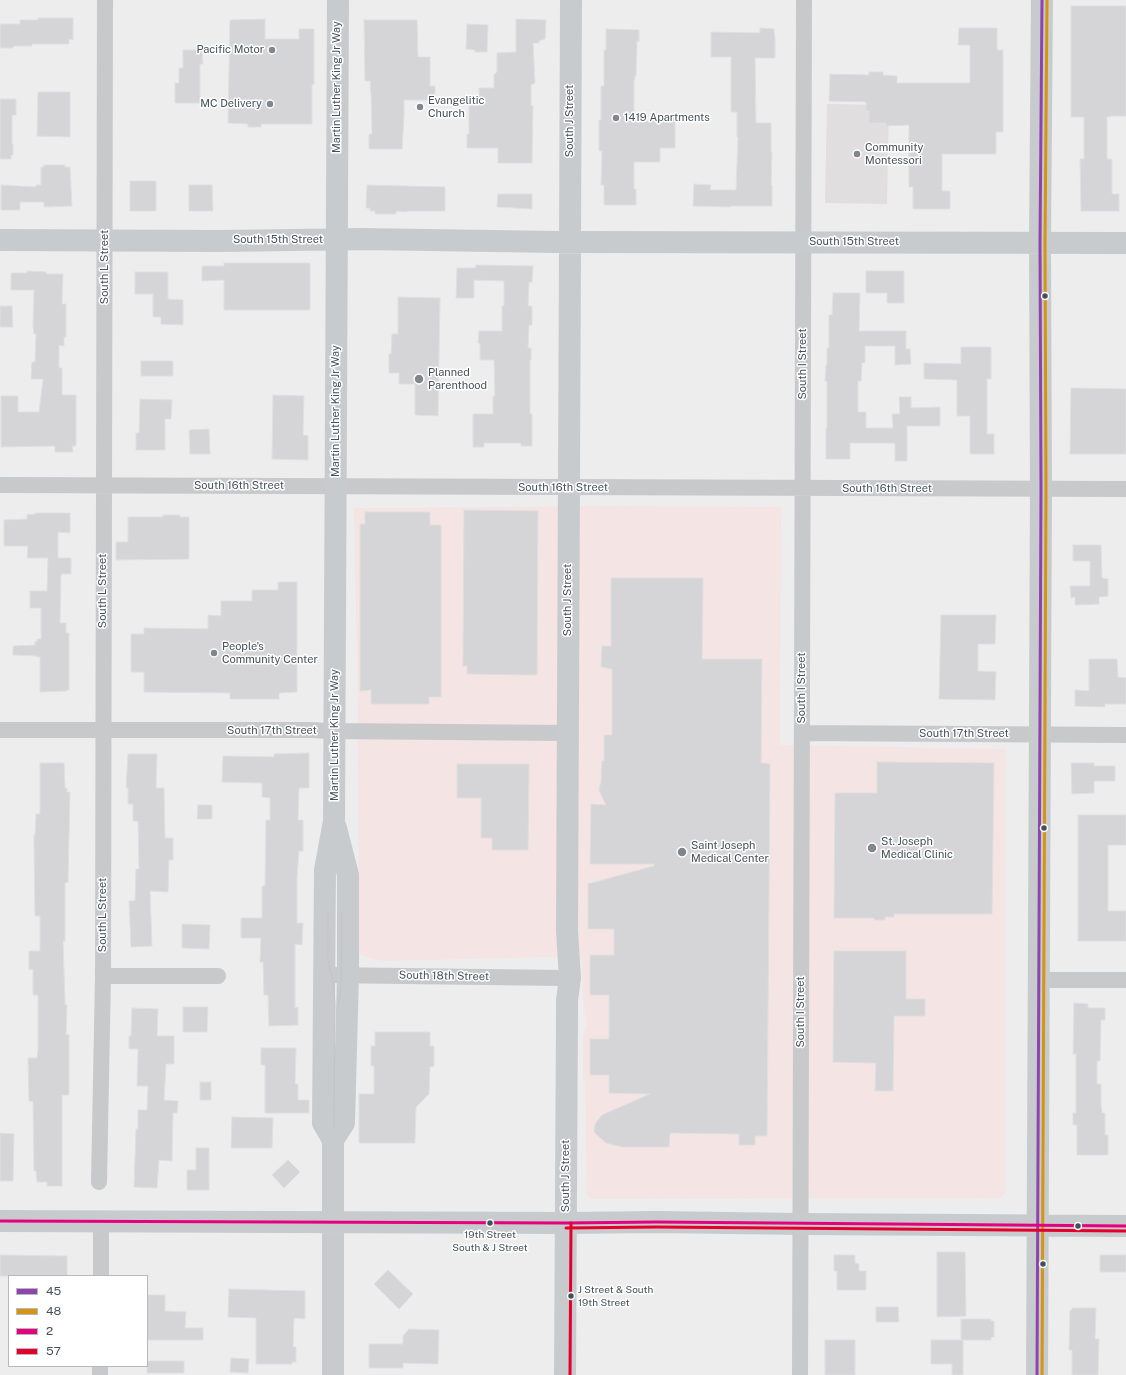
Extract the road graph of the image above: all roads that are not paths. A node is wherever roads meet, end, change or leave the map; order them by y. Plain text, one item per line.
1 (105, 0) edge
2 (338, 0) edge
3 (571, 0) edge
4 (804, 0) edge
5 (1042, 0) edge
6 (0, 240) edge
7 (106, 240) junction
8 (336, 240) junction
9 (803, 242) junction
10 (1040, 243) junction
11 (1126, 243) edge
12 (569, 244) junction
13 (0, 485) edge
14 (104, 485) junction
15 (336, 486) junction
16 (569, 488) junction
17 (803, 489) junction
18 (1040, 489) junction
19 (1126, 489) edge
20 (0, 730) edge
21 (103, 731) junction
22 (335, 732) junction
23 (568, 732) junction
24 (802, 733) junction
25 (1039, 734) junction
26 (1126, 735) edge
27 (334, 821) junction
28 (567, 947) junction
29 (324, 974) junction
30 (348, 975) junction
31 (103, 976) junction
32 (218, 976) dead end
33 (563, 978) junction
34 (1038, 980) junction
35 (1126, 980) edge
36 (567, 1000) junction
37 (333, 1140) junction
38 (99, 1182) dead end
39 (0, 1221) edge
40 (101, 1222) junction
41 (334, 1222) junction
42 (566, 1223) junction
43 (801, 1224) junction
44 (1038, 1225) junction
45 (1126, 1226) edge
46 (101, 1275) edge
47 (333, 1375) edge
48 (565, 1375) edge
49 (800, 1375) edge
50 (1037, 1375) edge

1 - 7 street, South L Street
2 - 8 main road, Martin Luther King Jr Way
3 - 12 main road, South J Street
4 - 9 street, South I Street
5 - 10 main road
6 - 7 main road, South 15th Street
7 - 8 main road, South 15th Street
7 - 14 street, South L Street
8 - 12 main road, South 15th Street
8 - 15 main road, Martin Luther King Jr Way
9 - 10 main road, South 15th Street
9 - 12 main road, South 15th Street
9 - 17 street, South I Street
10 - 11 main road, South 15th Street
10 - 18 main road
12 - 16 main road, South J Street
13 - 14 street, South 16th Street
14 - 15 street, South 16th Street
14 - 21 street, South L Street
15 - 16 street, South 16th Street
15 - 22 main road, Martin Luther King Jr Way
16 - 17 street, South 16th Street
16 - 23 main road, South J Street
17 - 18 street, South 16th Street
17 - 24 street, South I Street
18 - 19 street, South 16th Street
18 - 25 main road
20 - 21 street, South 17th Street
21 - 22 street, South 17th Street
21 - 31 street, South L Street
22 - 23 street, South 17th Street
22 - 27 main road, Martin Luther King Jr Way
23 - 28 main road, South J Street
24 - 25 street, South 17th Street
24 - 43 street, South I Street
25 - 26 street, South 17th Street
25 - 34 main road
27 - 29 main road, Martin Luther King Jr Way
27 - 30 main road, Martin Luther King Jr Way
28 - 33 main road
28 - 36 main road
29 - 30 street, South 18th Street
29 - 37 main road, Martin Luther King Jr Way
30 - 33 street, South 18th Street
30 - 37 main road, Martin Luther King Jr Way
31 - 32 street
31 - 38 street, South L Street
33 - 36 main road
34 - 35 street
34 - 44 main road
36 - 42 main road, South J Street
37 - 41 main road, Martin Luther King Jr Way
39 - 40 main road
40 - 41 main road
40 - 46 street
41 - 42 main road
41 - 47 main road, Martin Luther King Jr Way
42 - 43 main road
42 - 48 main road, South J Street
43 - 44 main road
43 - 49 street, South I Street
44 - 45 main road
44 - 50 main road

